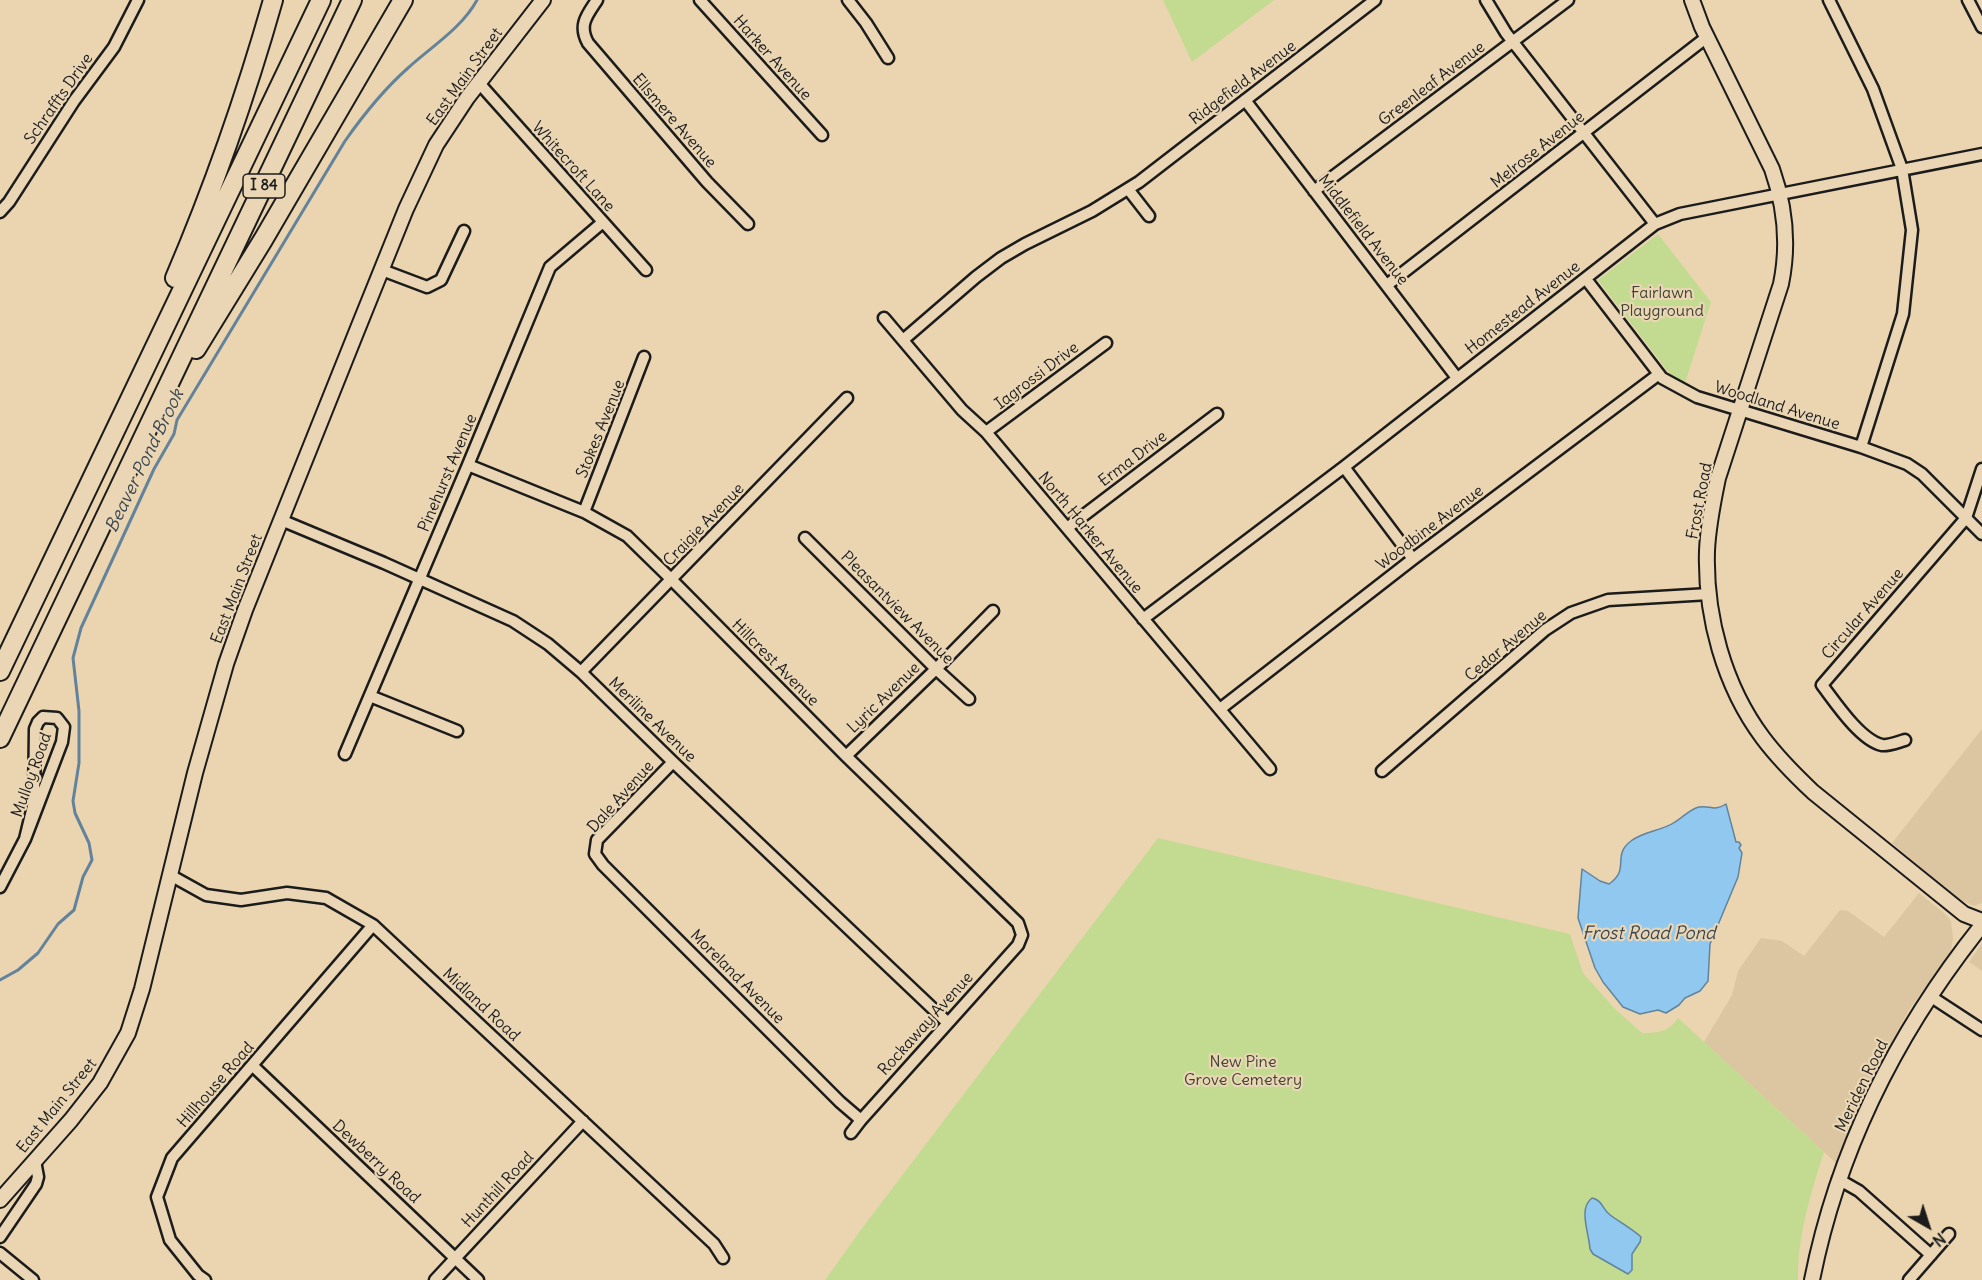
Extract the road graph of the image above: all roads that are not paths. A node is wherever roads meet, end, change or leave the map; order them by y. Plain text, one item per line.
1 (138, 0) edge
2 (273, 0) edge
3 (321, 0) edge
4 (352, 0) edge
5 (403, 0) edge
6 (543, 0) edge
7 (597, 0) edge
8 (700, 0) edge
9 (848, 0) edge
10 (1376, 0) edge
11 (1486, 0) edge
12 (1568, 0) edge
13 (1692, 0) edge
14 (1829, 0) edge
15 (1968, 0) edge
16 (1982, 27) edge
17 (1707, 38) junction
18 (1513, 42) junction
19 (888, 58) dead end
20 (479, 83) junction
21 (1245, 100) junction
22 (1583, 134) junction
23 (822, 135) dead end
24 (1982, 154) edge
25 (1902, 169) junction
26 (1128, 189) junction
27 (1314, 191) junction
28 (1780, 194) junction
29 (0, 212) edge
30 (1149, 216) dead end
31 (603, 222) junction
32 (748, 224) dead end
33 (1655, 224) junction
34 (464, 231) dead end
35 (382, 270) junction
36 (646, 270) dead end
37 (1586, 279) junction
38 (1387, 285) junction
39 (884, 318) dead end
40 (903, 339) junction
41 (1106, 343) dead end
42 (644, 357) dead end
43 (149, 359) junction
44 (175, 371) junction
45 (1659, 374) junction
46 (1457, 378) junction
47 (848, 398) dead end
48 (1741, 411) junction
49 (1218, 414) dead end
50 (986, 432) junction
51 (1861, 447) junction
52 (468, 465) junction
53 (1344, 468) junction
54 (1982, 469) edge
55 (584, 512) junction
56 (1966, 518) junction
57 (281, 520) junction
58 (1067, 528) junction
59 (1982, 534) edge
60 (805, 538) dead end
61 (1413, 559) junction
62 (419, 579) junction
63 (671, 579) junction
64 (1709, 594) junction
65 (993, 611) dead end
66 (1143, 620) junction
67 (936, 669) junction
68 (0, 671) edge
69 (581, 672) junction
70 (370, 696) junction
71 (969, 699) dead end
72 (1220, 709) junction
73 (457, 731) dead end
74 (0, 738) edge
75 (1905, 740) dead end
76 (345, 754) dead end
77 (846, 756) junction
78 (673, 762) junction
79 (1270, 770) dead end
80 (1382, 771) dead end
81 (25, 839) junction
82 (595, 854) joint
83 (170, 875) junction
84 (0, 888) edge
85 (1982, 923) edge
86 (373, 925) junction
87 (1022, 935) joint
88 (1930, 996) junction
89 (948, 1023) junction
90 (1982, 1030) edge
91 (253, 1066) junction
92 (861, 1120) junction
93 (583, 1121) junction
94 (851, 1134) dead end
95 (35, 1161) junction
96 (1838, 1179) junction
97 (0, 1200) edge
98 (1949, 1234) dead end
99 (0, 1237) edge
100 (0, 1253) edge
101 (1931, 1255) junction
102 (456, 1258) junction
103 (723, 1258) dead end
104 (33, 1280) edge
105 (205, 1280) edge
106 (435, 1280) edge
107 (478, 1280) edge
108 (1812, 1280) edge
109 (1909, 1280) edge

1 - 29 street, Schraffts Drive
2 - 43 highway
3 - 43 highway, I 84
4 - 44 highway, I 84
5 - 44 highway
6 - 20 main road, East Main Street
7 - 32 street, Ellsmere Avenue
8 - 23 street, Harker Avenue
9 - 19 street
10 - 21 street, Ridgefield Avenue
11 - 18 street
12 - 18 street, Greenleaf Avenue
13 - 17 main road, Frost Road
14 - 25 street
15 - 16 street
17 - 22 street, Melrose Avenue
17 - 28 main road, Frost Road
18 - 22 street
18 - 27 street, Greenleaf Avenue
20 - 31 street, Whitecroft Lane
20 - 35 main road, East Main Street
21 - 26 street, Ridgefield Avenue
21 - 27 street, Middlefield Avenue
22 - 33 street
22 - 38 street, Melrose Avenue
24 - 25 street, Homestead Avenue
25 - 28 street, Homestead Avenue
25 - 51 street
26 - 30 street
26 - 40 street, Ridgefield Avenue
27 - 38 street, Middlefield Avenue
28 - 33 street, Homestead Avenue
28 - 48 main road, Frost Road
31 - 36 street, Whitecroft Lane
31 - 52 street, Pinehurst Avenue
33 - 37 street, Homestead Avenue
34 - 35 street
35 - 57 main road, East Main Street
37 - 45 street, Woodland Avenue
37 - 46 street, Homestead Avenue
38 - 46 street, Middlefield Avenue
39 - 40 street, North Harker Avenue
40 - 50 street, North Harker Avenue
41 - 50 street, Iagrossi Drive
42 - 55 street, Stokes Avenue
43 - 68 highway, I 84
44 - 74 highway, I 84
45 - 48 street, Woodland Avenue
45 - 61 street, Woodbine Avenue
46 - 53 street, Homestead Avenue
47 - 63 street, Craigie Avenue
48 - 51 street, Woodland Avenue
48 - 64 main road, Frost Road
49 - 58 street, Erma Drive
50 - 58 street, North Harker Avenue
51 - 56 street, Woodland Avenue
52 - 55 street, Hillcrest Avenue
52 - 62 street, Pinehurst Avenue
53 - 61 street
53 - 66 street, Homestead Avenue
54 - 56 street, Circular Avenue
55 - 63 street, Hillcrest Avenue
56 - 59 street, Woodland Avenue
56 - 75 street, Circular Avenue
57 - 62 street, Meriline Avenue
57 - 83 main road, East Main Street
58 - 66 street, North Harker Avenue
60 - 67 street, Pleasantview Avenue
61 - 72 street, Woodbine Avenue
62 - 69 street, Meriline Avenue
62 - 70 street, Pinehurst Avenue
63 - 69 street, Craigie Avenue
63 - 77 street, Hillcrest Avenue
64 - 80 street, Cedar Avenue
64 - 85 main road, Frost Road
65 - 67 street, Lyric Avenue
66 - 72 street, North Harker Avenue
67 - 71 street, Pleasantview Avenue
67 - 77 street, Lyric Avenue
69 - 78 street, Meriline Avenue
70 - 73 street
70 - 76 street, Pinehurst Avenue
72 - 79 street, North Harker Avenue
77 - 87 street, Hillcrest Avenue
78 - 82 street, Dale Avenue
78 - 89 street, Meriline Avenue
81 - 81 street, Mulloy Road
81 - 84 street, Mulloy Road
82 - 92 street, Moreland Avenue
83 - 86 street, Midland Road
83 - 95 main road, East Main Street
85 - 88 main road, Meriden Road
86 - 91 street, Hillhouse Road
86 - 93 street, Midland Road
87 - 89 street, Rockaway Avenue
88 - 90 street
88 - 96 main road, Meriden Road
89 - 92 street, Rockaway Avenue
91 - 102 street, Dewberry Road
91 - 105 street, Hillhouse Road
92 - 94 street, Rockaway Avenue
93 - 102 street, Hunthill Road
93 - 103 street, Midland Road
95 - 97 main road, East Main Street
95 - 99 street
96 - 101 street
96 - 108 main road, Meriden Road
98 - 101 street
100 - 104 street
101 - 109 street
102 - 106 street, Hunthill Road
102 - 107 street, Dewberry Road

